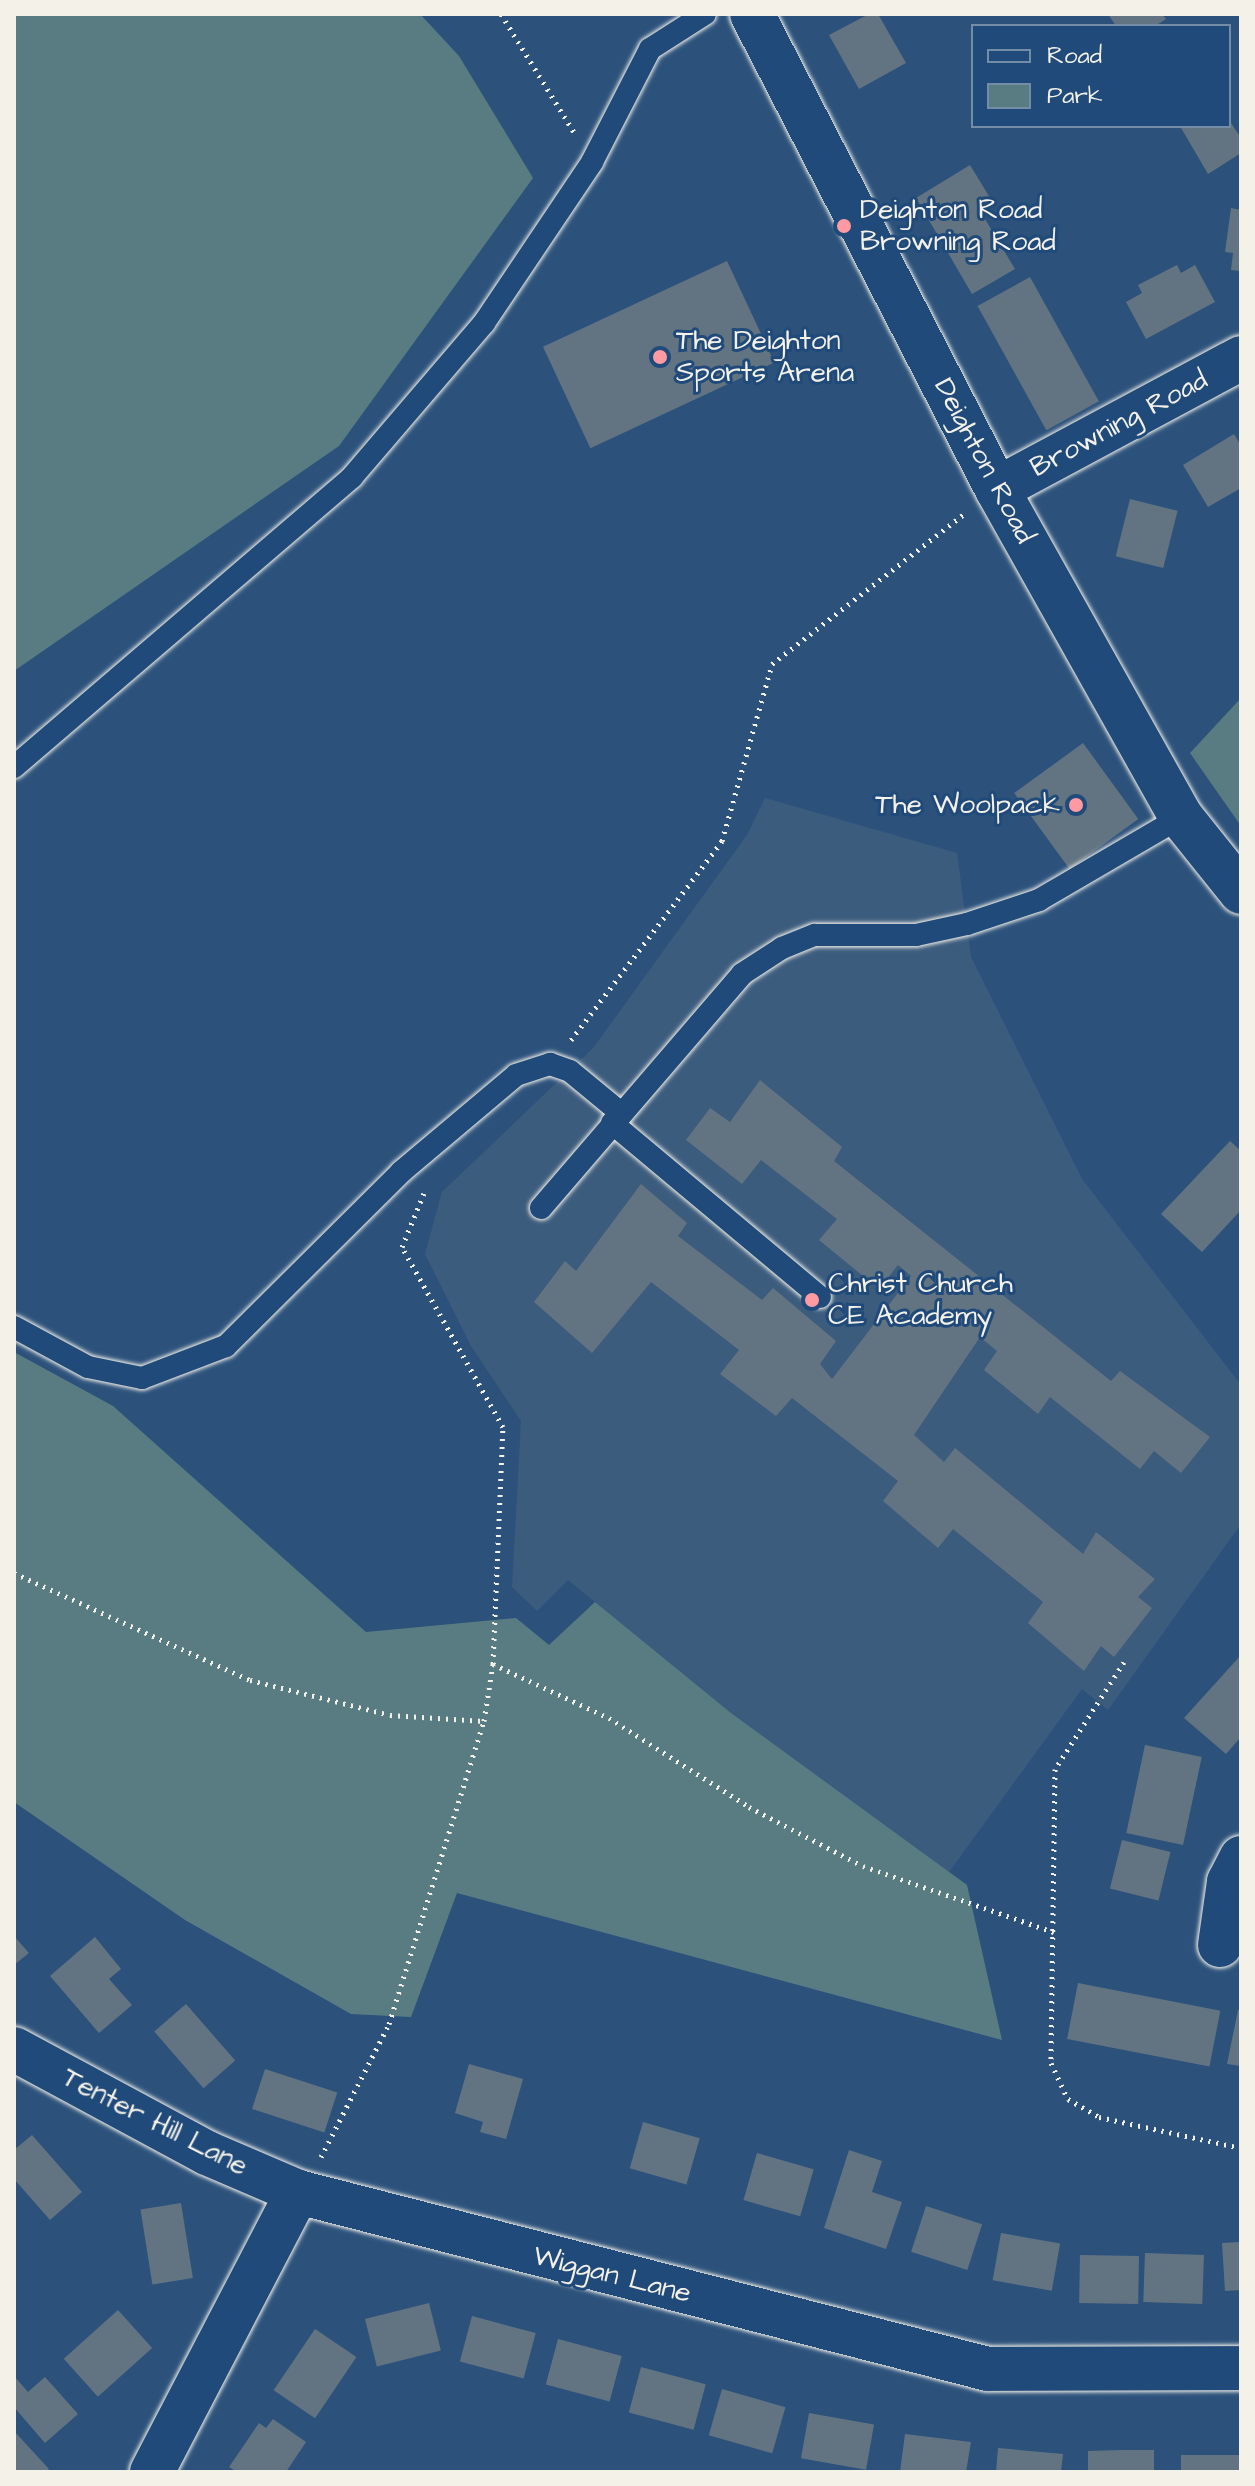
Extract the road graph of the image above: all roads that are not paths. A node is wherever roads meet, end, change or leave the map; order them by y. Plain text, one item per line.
1 (705, 14) edge
2 (752, 14) edge
3 (1241, 358) edge
4 (997, 489) junction
5 (14, 767) edge
6 (1181, 817) junction
7 (1241, 892) edge
8 (617, 1118) junction
9 (541, 1208) dead end
10 (820, 1297) dead end
11 (14, 1327) edge
12 (1241, 1858) edge
13 (1220, 1945) dead end
14 (14, 2049) edge
15 (298, 2192) junction
16 (1241, 2368) edge
17 (152, 2472) edge

1 - 5 lane
2 - 4 street, Deighton Road
3 - 4 street, Browning Road
4 - 6 street, Deighton Road
6 - 7 street, Deighton Road
6 - 8 lane
8 - 9 lane
8 - 10 lane
8 - 11 lane
12 - 13 street
14 - 15 street, Tenter Hill Lane
15 - 16 street, Wiggan Lane
15 - 17 street

